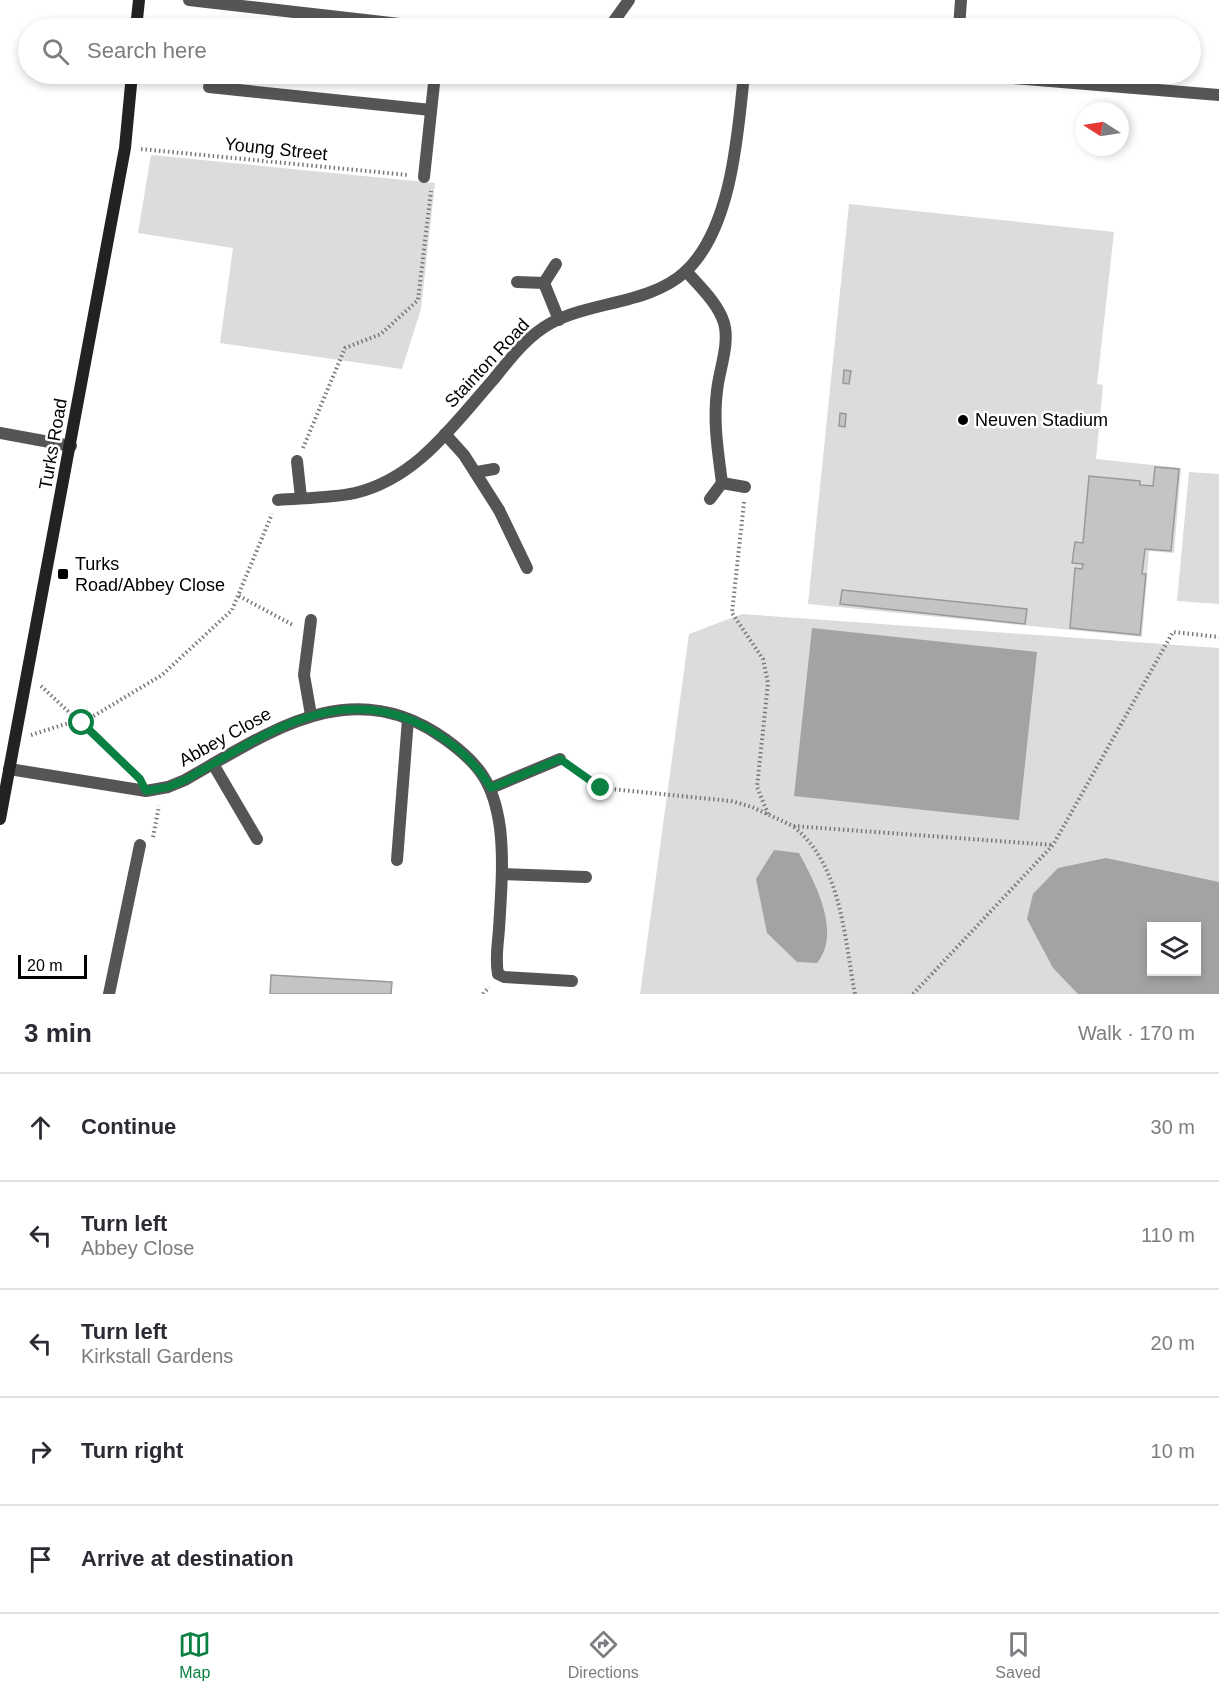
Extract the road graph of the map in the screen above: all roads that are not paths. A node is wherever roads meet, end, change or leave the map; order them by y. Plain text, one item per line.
1 (139, 0) edge
2 (189, 0) edge
3 (629, 0) edge
4 (961, 0) edge
5 (237, 2) edge
6 (137, 18) edge
7 (359, 18) edge
8 (616, 18) edge
9 (959, 18) edge
10 (131, 84) edge
11 (434, 84) edge
12 (743, 84) edge
13 (1086, 84) edge
14 (209, 87) dead end
15 (1219, 95) edge
16 (431, 110) junction
17 (423, 177) road end
18 (556, 264) dead end
19 (686, 271) junction
20 (518, 282) dead end
21 (544, 283) junction
22 (558, 320) junction
23 (0, 433) edge
24 (445, 434) junction
25 (71, 446) junction
26 (297, 462) road end
27 (494, 469) dead end
28 (477, 472) junction
29 (722, 483) junction
30 (745, 487) road end
31 (301, 498) junction
32 (278, 500) road end
33 (710, 500) dead end
34 (527, 568) dead end
35 (311, 620) dead end
36 (311, 715) junction
37 (408, 719) junction
38 (560, 759) road end
39 (213, 765) junction
40 (9, 770) junction
41 (491, 788) junction
42 (0, 819) edge
43 (257, 839) dead end
44 (140, 845) road end
45 (398, 860) dead end
46 (502, 874) junction
47 (586, 877) dead end
48 (573, 981) dead end
49 (109, 994) edge

1 - 6 street
2 - 5 street
3 - 8 street
4 - 9 street
5 - 7 street
10 - 25 street, Turks Road
11 - 16 street
12 - 19 street, Stainton Road
13 - 15 street
14 - 16 street
16 - 17 street
18 - 21 street
19 - 22 street, Stainton Road
19 - 29 street
20 - 21 street
21 - 22 street, Stainton Road
22 - 24 street, Stainton Road
23 - 25 street
24 - 28 street, Stainton Road
24 - 31 street, Stainton Road
25 - 40 street, Turks Road
26 - 31 street
27 - 28 street
28 - 34 street, Stainton Road
29 - 30 street
29 - 33 street
31 - 32 street, Stainton Road
35 - 36 street
36 - 37 street, Abbey Close
36 - 39 street, Abbey Close
37 - 41 street, Abbey Close
37 - 45 street
38 - 41 street
39 - 40 street, Abbey Close
39 - 43 street
40 - 42 street, Turks Road
41 - 46 street, Abbey Close
44 - 49 street
46 - 47 street
46 - 48 street, Abbey Close

